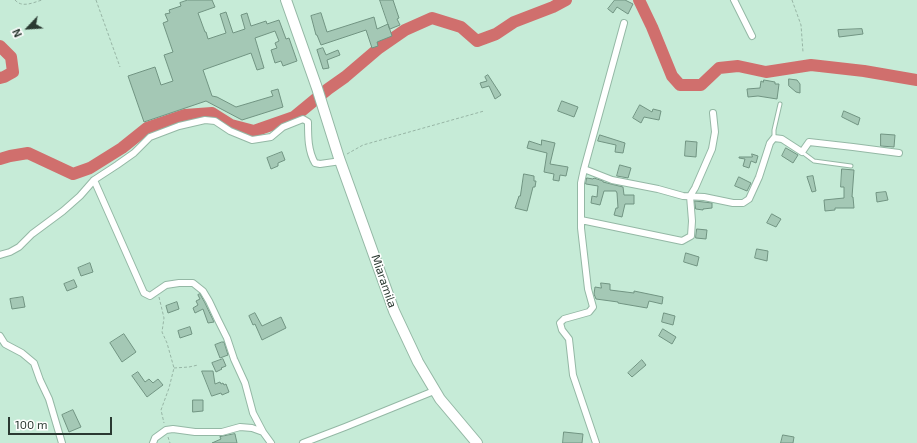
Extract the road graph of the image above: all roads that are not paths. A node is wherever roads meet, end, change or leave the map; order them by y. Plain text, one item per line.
1 (286, 0) edge
2 (734, 0) edge
3 (624, 23) dead end
4 (752, 36) dead end
5 (780, 104) dead end
6 (713, 113) dead end
7 (774, 138) junction
8 (802, 152) junction
9 (899, 153) dead end
10 (340, 160) junction
11 (851, 166) dead end
12 (584, 170) junction
13 (94, 180) junction
14 (690, 196) junction
15 (581, 220) junction
16 (0, 255) edge
17 (0, 336) edge
18 (434, 391) junction
19 (263, 432) junction
20 (62, 443) edge
21 (154, 443) edge
22 (271, 443) edge
23 (303, 443) edge
24 (477, 443) edge
25 (596, 443) edge

1 - 10 main road, Miaramila
2 - 4 street
3 - 12 street
5 - 7 lane
6 - 14 street
7 - 8 street
7 - 14 street
8 - 9 street
8 - 11 lane
10 - 13 street
10 - 18 main road, Miaramila
12 - 14 street
12 - 15 street
13 - 16 street
13 - 19 street
14 - 15 street
15 - 25 street
17 - 20 street
18 - 23 street
18 - 24 main road, Miaramila
19 - 21 street
19 - 22 street

